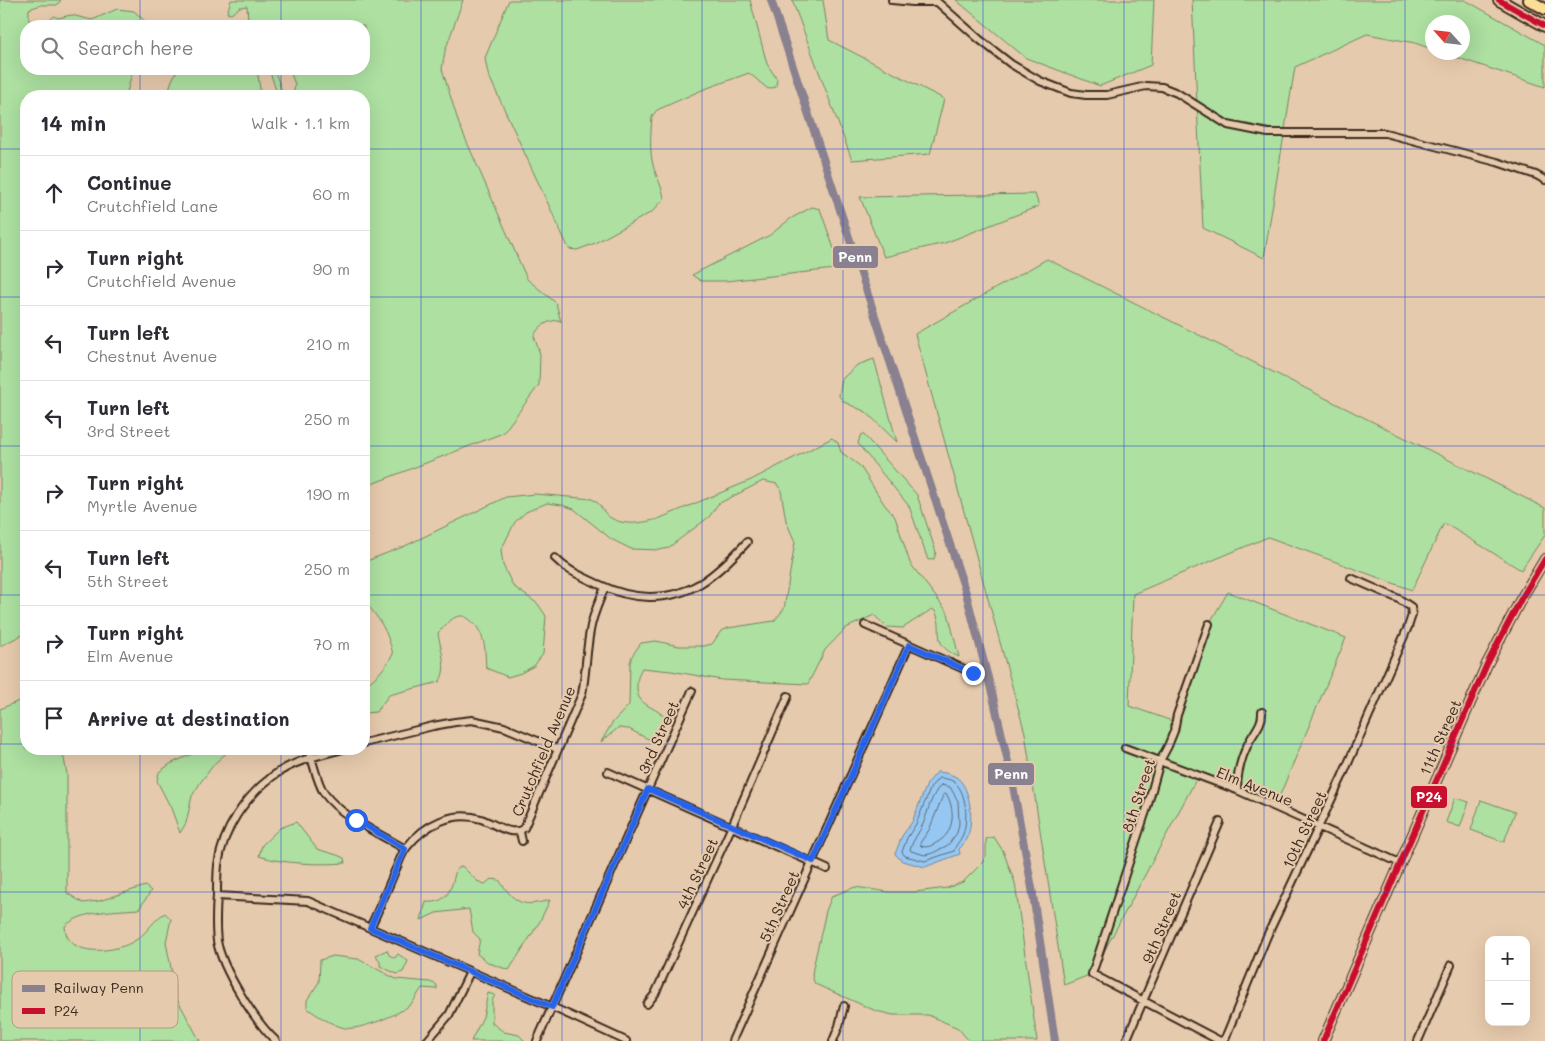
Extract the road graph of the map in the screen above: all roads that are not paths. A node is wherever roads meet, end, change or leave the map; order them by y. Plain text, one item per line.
1 (892, 0) edge
2 (1499, 0) edge
3 (1529, 0) edge
4 (936, 1) edge
5 (1545, 9) edge
6 (1545, 26) edge
7 (1545, 180) edge
8 (747, 542) dead end
9 (555, 558) dead end
10 (1545, 559) edge
11 (1351, 578) dead end
12 (605, 587) junction
13 (1210, 624) dead end
14 (864, 625) dead end
15 (909, 645) junction
16 (973, 673) dead end
17 (692, 691) dead end
18 (788, 696) dead end
19 (1262, 712) dead end
20 (370, 742) edge
21 (1125, 748) dead end
22 (557, 750) junction
23 (319, 755) edge
24 (311, 757) junction
25 (1160, 762) junction
26 (608, 772) dead end
27 (648, 789) junction
28 (1237, 790) junction
29 (1220, 822) dead end
30 (732, 826) junction
31 (1319, 826) junction
32 (520, 832) junction
33 (522, 841) dead end
34 (405, 849) junction
35 (813, 861) junction
36 (1400, 863) junction
37 (827, 869) dead end
38 (217, 896) junction
39 (370, 928) junction
40 (1451, 965) dead end
41 (470, 972) junction
42 (1143, 1001) junction
43 (647, 1004) dead end
44 (844, 1006) dead end
45 (552, 1007) junction
46 (276, 1041) edge
47 (427, 1041) edge
48 (537, 1041) edge
49 (626, 1041) edge
50 (732, 1041) edge
51 (833, 1041) edge
52 (1126, 1041) edge
53 (1222, 1041) edge
54 (1323, 1041) edge
55 (1418, 1041) edge

1 - 4 street
2 - 6 main road
3 - 5 main road
4 - 7 street
8 - 12 street
9 - 12 street
10 - 36 main road, 11th Street
11 - 31 street, 10th Street
12 - 22 street, Crutchfield Avenue
13 - 25 street, 8th Street
14 - 15 street
15 - 16 street
15 - 35 street, 5th Street
17 - 27 street, 3rd Street
18 - 30 street, 4th Street
19 - 28 street
20 - 22 street
21 - 25 street, Elm Avenue
22 - 32 street, Crutchfield Avenue
23 - 24 street
24 - 34 street
24 - 38 street
25 - 28 street, Elm Avenue
25 - 42 street, 8th Street
26 - 27 street
27 - 30 street
27 - 45 street, 3rd Street
28 - 31 street, Elm Avenue
29 - 42 street, 9th Street
30 - 35 street
30 - 43 street, 4th Street
31 - 36 street, Elm Avenue
31 - 53 street, 10th Street
32 - 33 street
32 - 34 street, Crutchfield Avenue
34 - 39 street, Crutchfield Avenue
35 - 37 street
35 - 50 street, 5th Street
36 - 54 main road, 11th Street
38 - 39 street
38 - 46 street
39 - 41 street
40 - 55 street
41 - 45 street
41 - 47 street
42 - 52 street, 9th Street
42 - 53 street
44 - 51 street
45 - 48 street, 3rd Street
45 - 49 street

